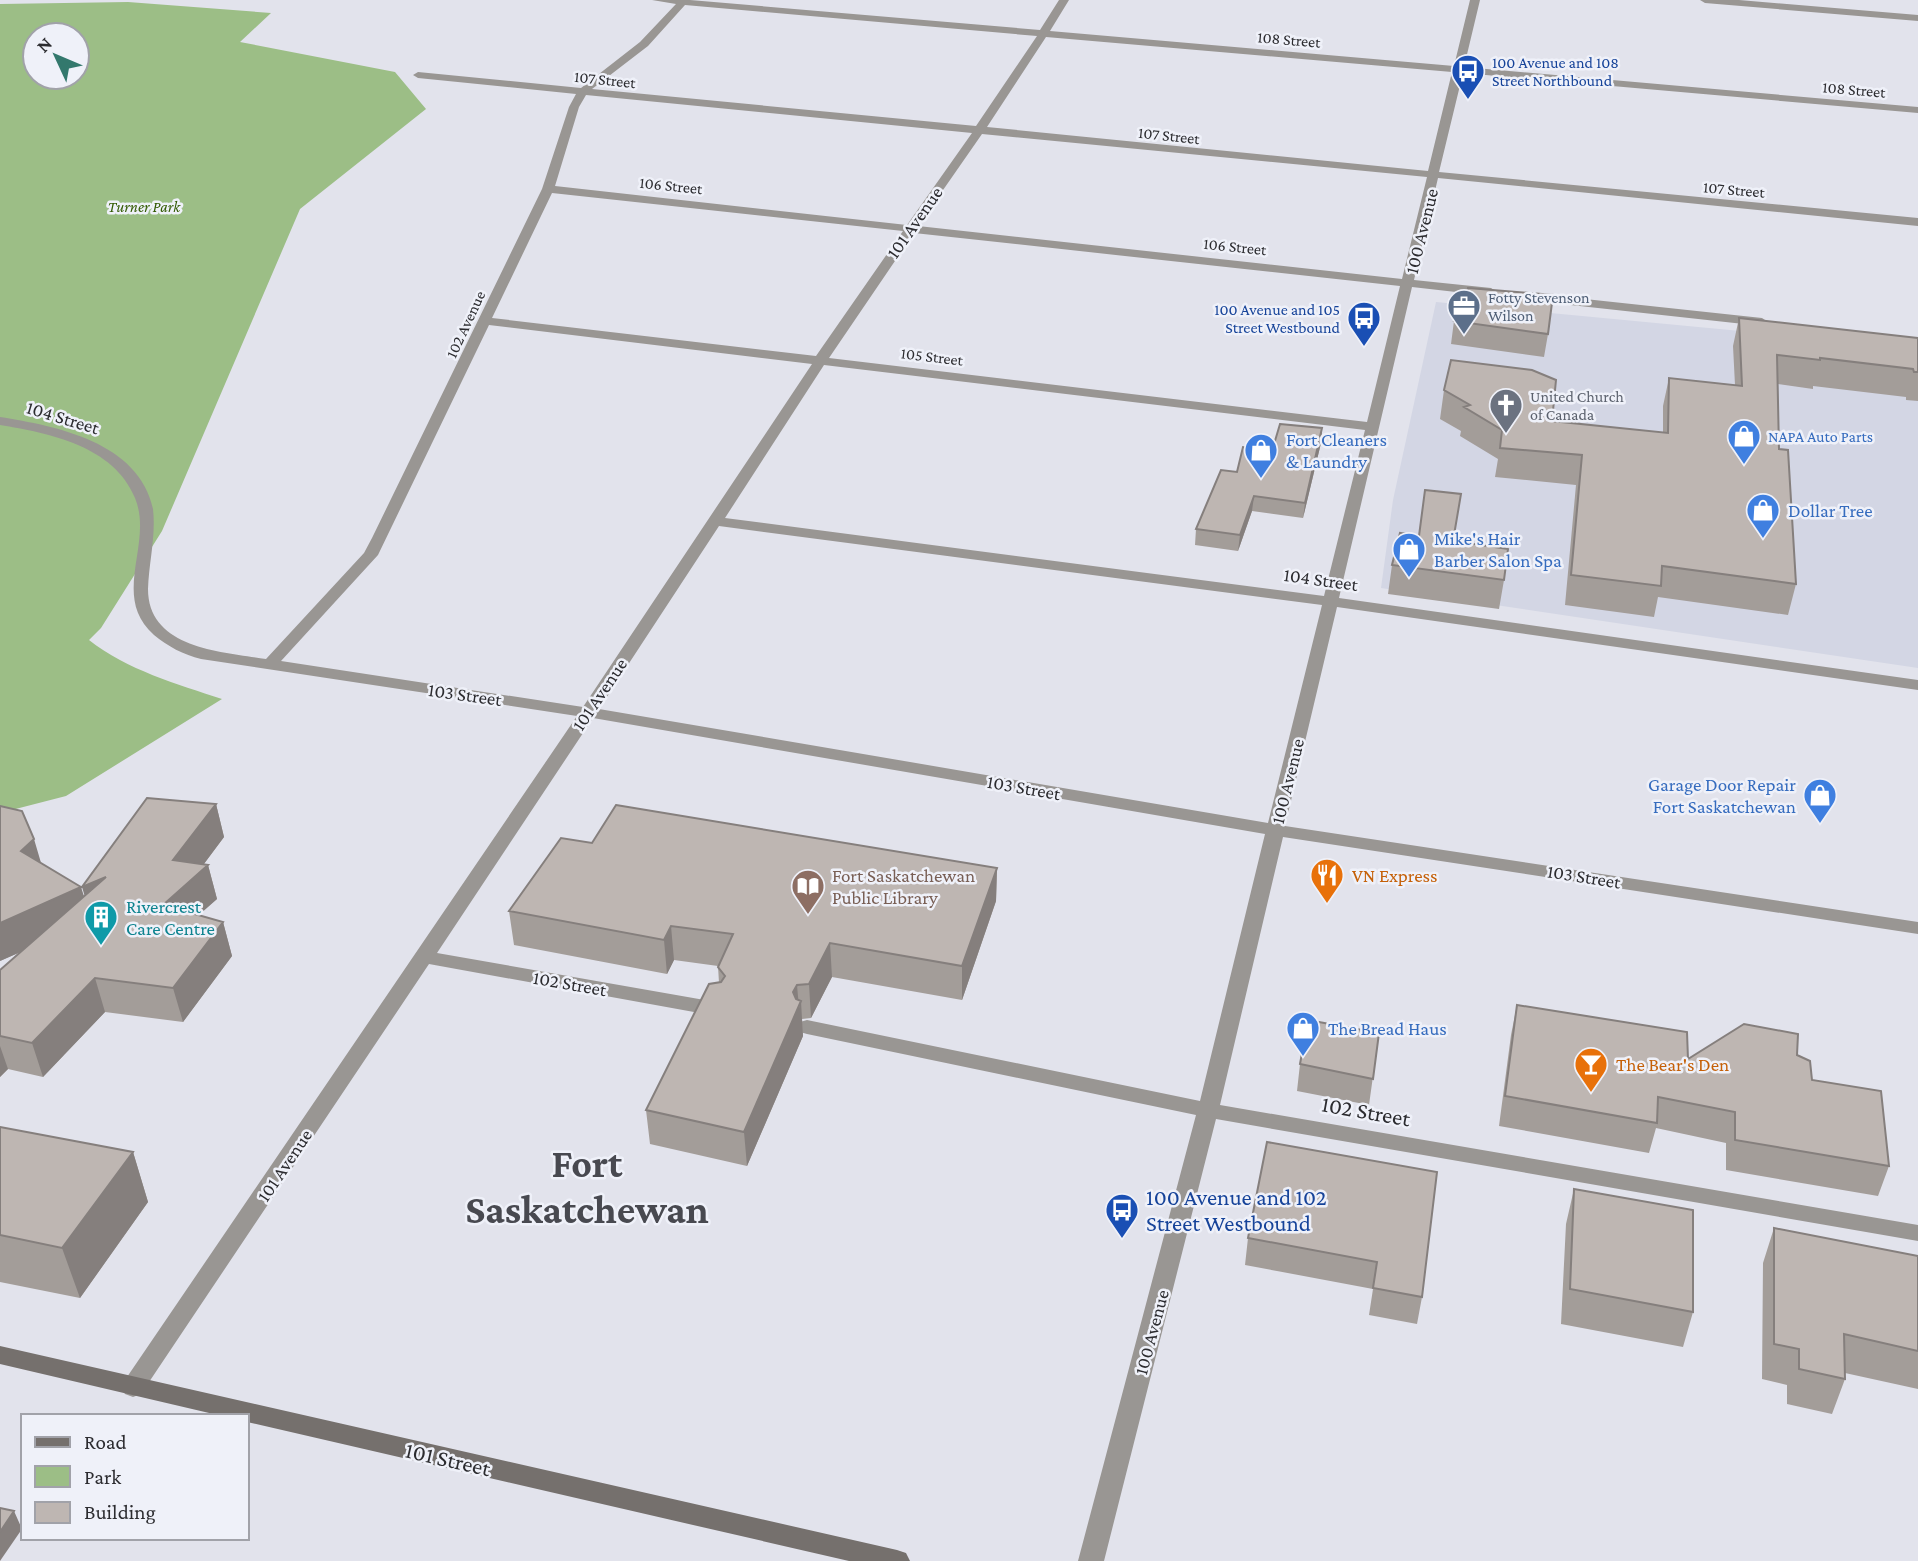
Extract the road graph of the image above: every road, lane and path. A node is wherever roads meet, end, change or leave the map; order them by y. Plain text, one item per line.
1 (657, 0) edge
2 (1064, 0) edge
3 (1475, 0) edge
4 (1705, 0) edge
5 (684, 1) edge
6 (1918, 18) edge
7 (1044, 33) junction
8 (1459, 70) junction
9 (418, 75) dead end
10 (582, 92) junction
11 (1918, 110) edge
12 (979, 132) junction
13 (1434, 176) junction
14 (548, 189) junction
15 (1918, 222) edge
16 (908, 229) junction
17 (1409, 282) junction
18 (487, 321) junction
19 (1782, 324) edge
20 (821, 360) junction
21 (0, 421) edge
22 (1374, 427) junction
23 (717, 521) junction
24 (1332, 602) junction
25 (145, 614) joint
26 (269, 665) junction
27 (1918, 685) edge
28 (586, 712) junction
29 (1274, 830) junction
30 (1918, 928) edge
31 (424, 957) junction
32 (716, 1009) edge
33 (807, 1027) dead end
34 (1208, 1110) junction
35 (1918, 1233) edge
36 (0, 1355) edge
37 (133, 1387) junction
38 (897, 1561) edge
39 (1091, 1561) edge

1 - 5 street, 108 Street
2 - 7 street, 101 Avenue
3 - 8 street, 100 Avenue
4 - 6 street
5 - 7 street, 108 Street
5 - 10 street, 102 Avenue
7 - 8 street, 108 Street
7 - 12 street, 101 Avenue
8 - 11 street, 108 Street
8 - 13 street, 100 Avenue
9 - 10 street, 107 Street
10 - 12 street, 107 Street
10 - 14 street, 102 Avenue
12 - 13 street, 107 Street
12 - 16 street, 101 Avenue
13 - 15 street, 107 Street
13 - 17 street, 100 Avenue
14 - 16 street, 106 Street
14 - 18 street, 102 Avenue
16 - 17 street, 106 Street
16 - 20 street, 101 Avenue
17 - 19 street, 106 Street
17 - 22 street, 100 Avenue
18 - 20 street, 105 Street
18 - 26 street, 102 Avenue
20 - 22 street, 105 Street
20 - 23 street, 101 Avenue
21 - 25 street, 104 Street
22 - 24 street, 100 Avenue
23 - 24 street, 104 Street
23 - 28 street, 101 Avenue
24 - 27 street, 104 Street
24 - 29 street, 100 Avenue
25 - 26 street, 103 Street
26 - 28 street, 103 Street
28 - 29 street, 103 Street
28 - 31 street, 101 Avenue
29 - 30 street, 103 Street
29 - 34 street, 100 Avenue
31 - 32 street, 102 Street
31 - 37 street, 101 Avenue
33 - 34 street, 102 Street
34 - 35 street, 102 Street
34 - 39 street, 100 Avenue
36 - 37 street, 101 Street
37 - 38 street, 101 Street

